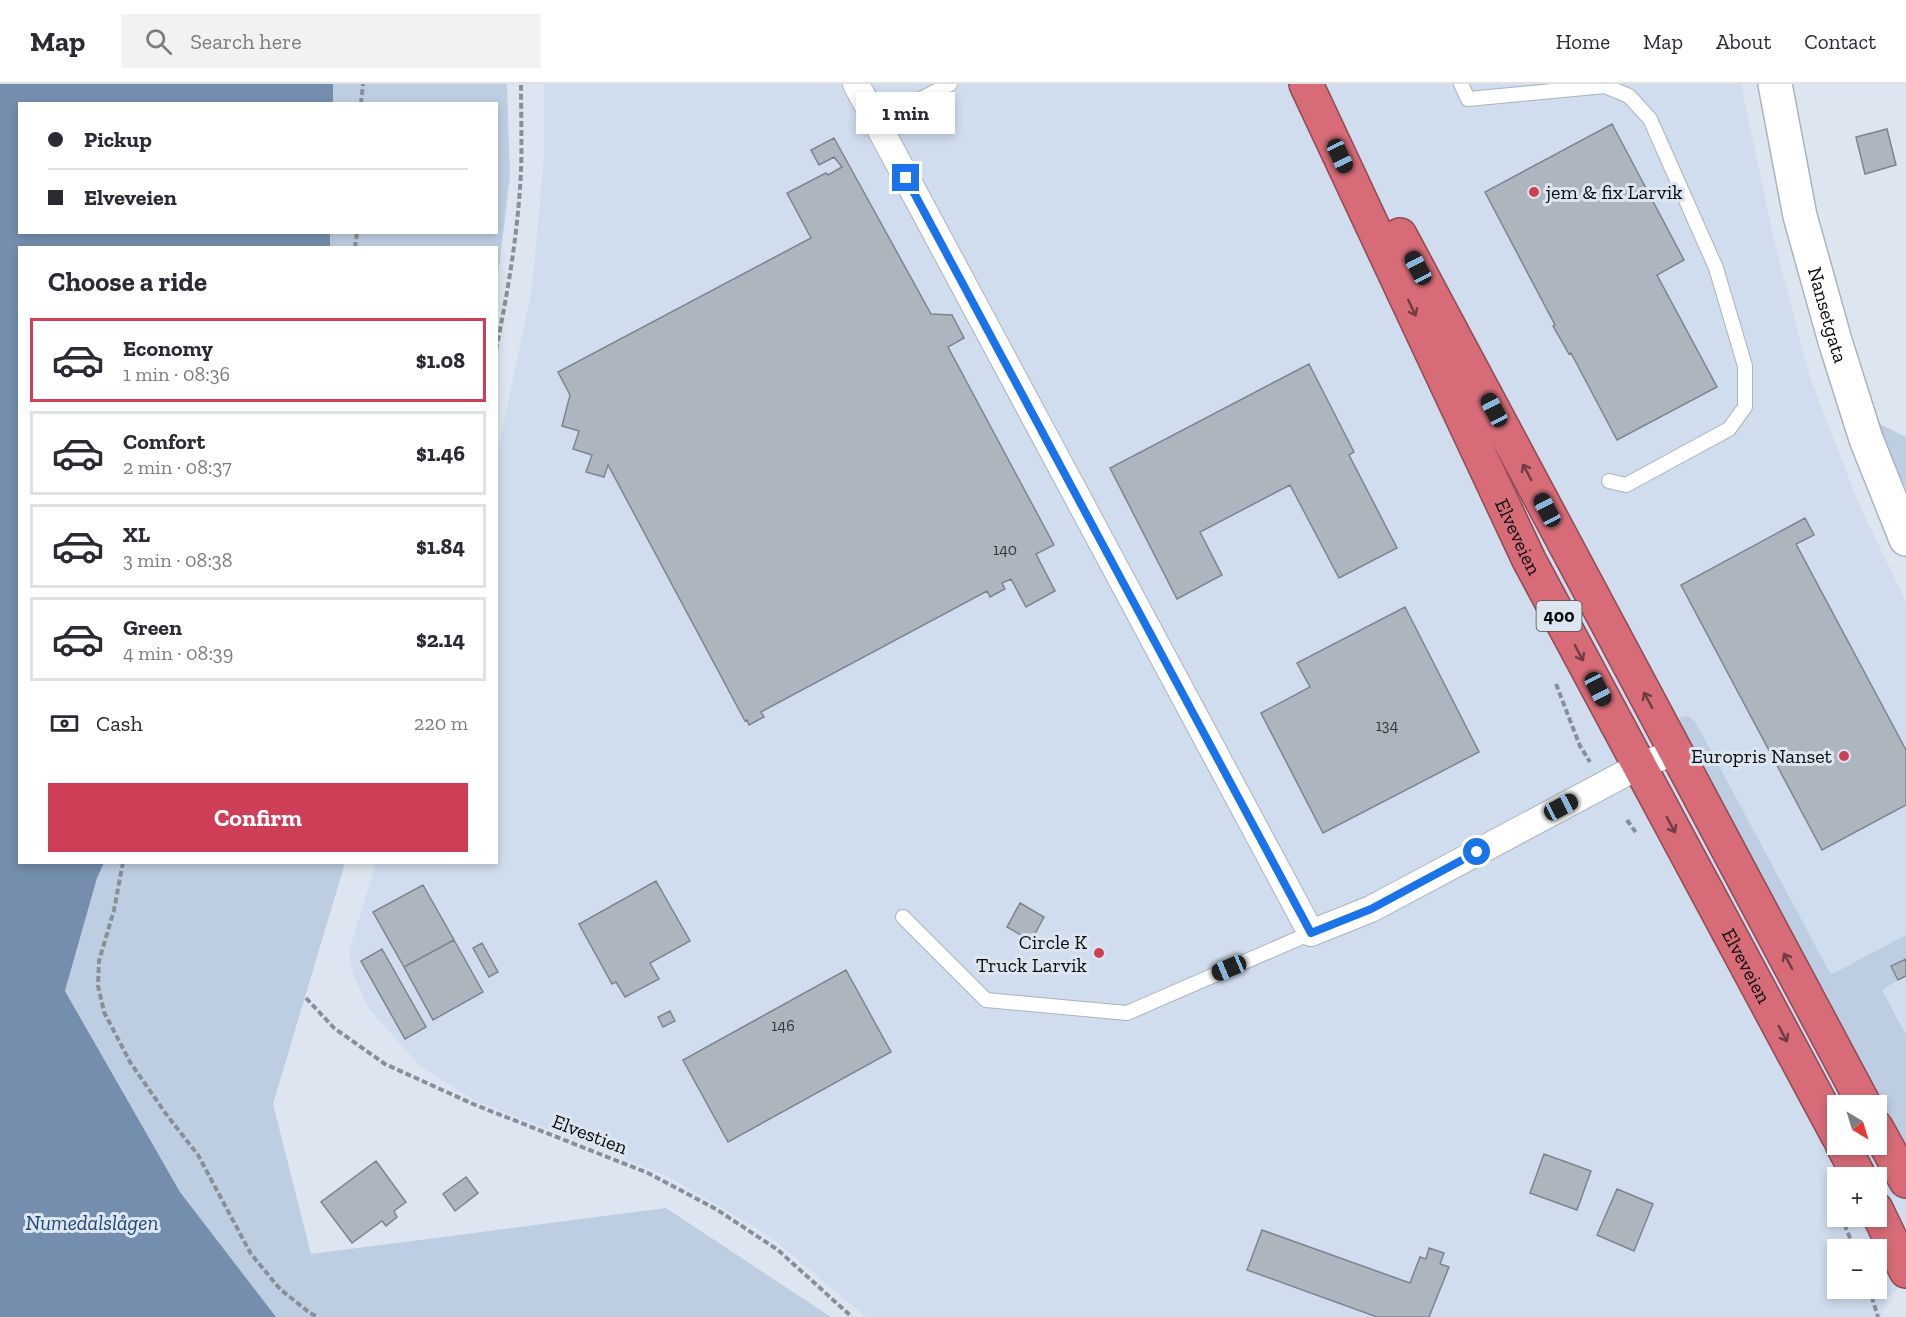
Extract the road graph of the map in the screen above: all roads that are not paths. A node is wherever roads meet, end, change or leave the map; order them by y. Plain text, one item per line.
1 (856, 84) edge
2 (950, 84) edge
3 (1306, 84) edge
4 (1315, 84) edge
5 (1461, 84) edge
6 (1775, 84) edge
7 (876, 122) junction
8 (1609, 481) dead end
9 (1906, 539) edge
10 (1675, 752) junction
11 (1639, 766) junction
12 (903, 917) dead end
13 (1311, 933) junction
14 (1859, 1095) edge
15 (1827, 1116) edge
16 (1887, 1146) edge
17 (1906, 1180) edge
18 (1885, 1227) edge
19 (1906, 1271) edge

1 - 7 street
2 - 7 lane
3 -> 11 highway, Elveveien / 400
10 -> 4 highway, Elveveien / 400
5 - 8 lane
6 - 9 main road, Nansetgata
7 - 13 street
10 - 11 street
14 -> 10 highway, Elveveien / 400
11 - 13 street
11 -> 15 highway, Elveveien / 400
12 - 13 lane
16 - 17 highway
18 - 19 highway

